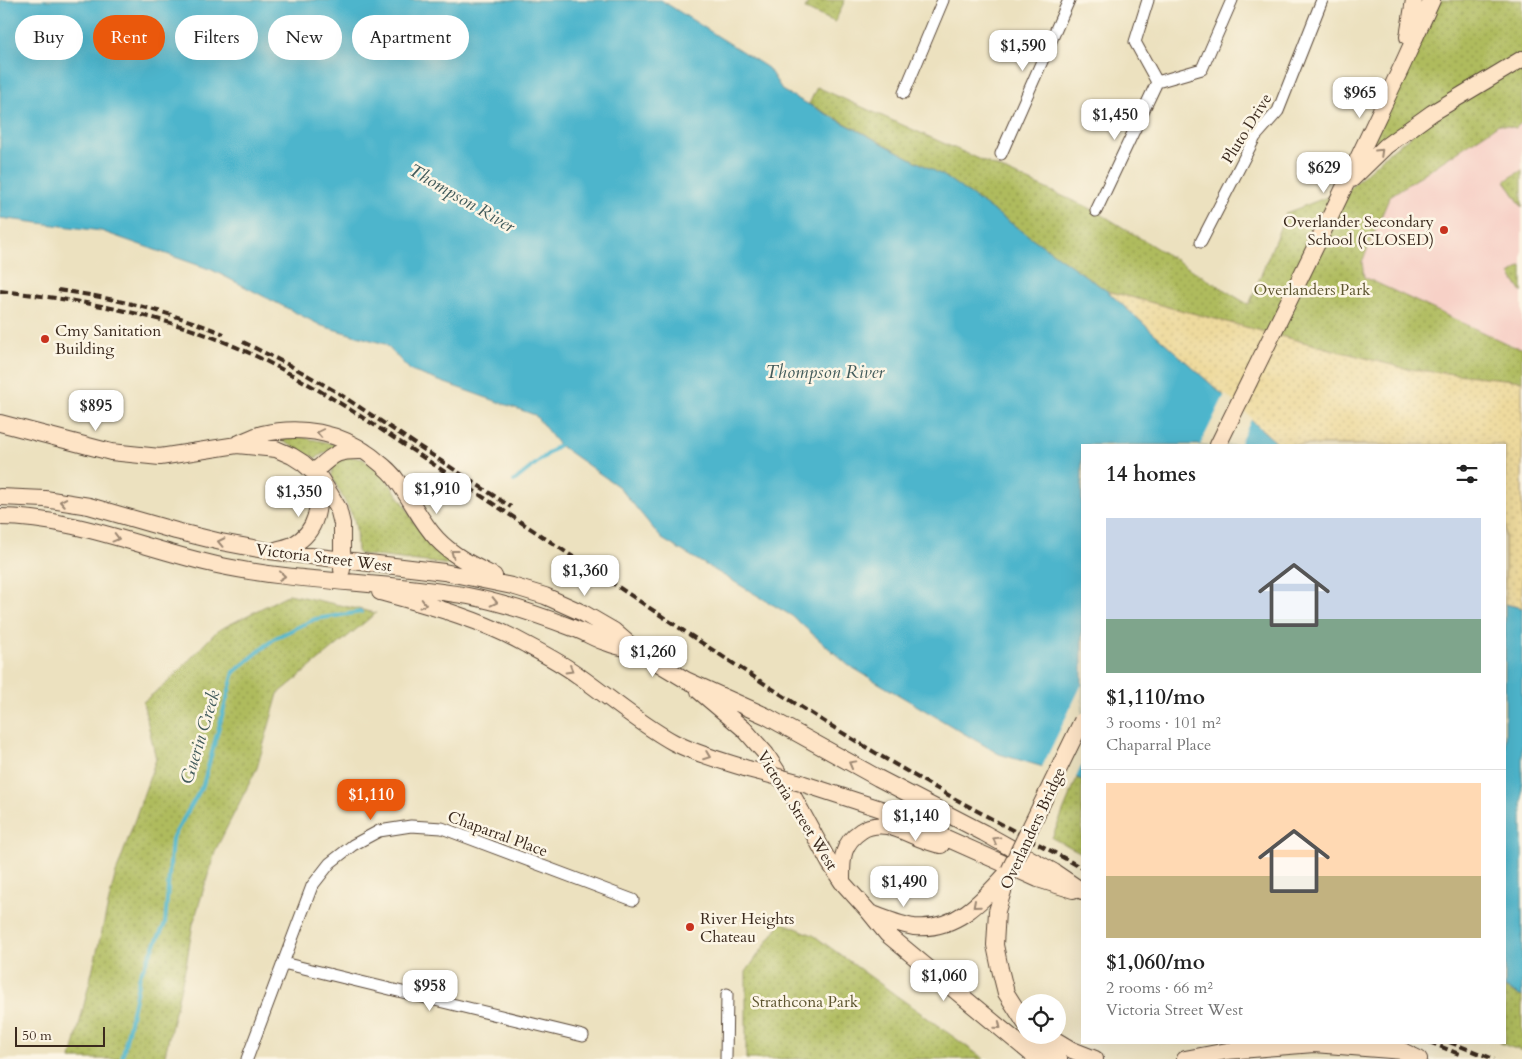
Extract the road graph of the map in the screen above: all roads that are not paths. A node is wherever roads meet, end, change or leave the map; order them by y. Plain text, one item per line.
1 (943, 0) edge
2 (1069, 0) edge
3 (1148, 0) edge
4 (1232, 0) edge
5 (1322, 0) edge
6 (1414, 0) edge
7 (1430, 0) edge
8 (1522, 59) edge
9 (1402, 66) junction
10 (1157, 82) junction
11 (904, 93) dead end
12 (1001, 154) dead end
13 (1345, 186) junction
14 (1096, 211) dead end
15 (1201, 242) dead end
16 (0, 422) edge
17 (1218, 444) edge
18 (237, 445) junction
19 (364, 451) junction
20 (317, 476) junction
21 (0, 497) edge
22 (0, 516) edge
23 (268, 551) junction
24 (342, 559) junction
25 (342, 582) junction
26 (512, 586) junction
27 (636, 650) junction
28 (686, 680) junction
29 (1081, 724) edge
30 (976, 852) junction
31 (1009, 871) junction
32 (842, 882) junction
33 (1081, 891) edge
34 (1081, 892) edge
35 (633, 900) dead end
36 (870, 913) junction
37 (283, 963) junction
38 (727, 994) dead end
39 (1016, 1008) edge
40 (582, 1036) dead end
41 (1040, 1044) edge
42 (1055, 1044) edge
43 (1061, 1044) edge
44 (1221, 1044) edge
45 (1389, 1044) edge
46 (1402, 1051) junction
47 (1205, 1054) junction
48 (248, 1059) edge
49 (726, 1059) edge
50 (1043, 1059) edge
51 (1059, 1059) edge
52 (1074, 1059) edge
53 (1095, 1059) edge
54 (1185, 1059) edge
55 (1419, 1059) edge

1 - 11 street
2 - 12 street
3 - 10 street
4 - 10 street
5 - 15 street, Pluto Drive
6 - 9 main road
7 - 9 main road
13 -> 8 main road
9 - 13 main road
10 - 14 street
13 - 17 main road
16 - 18 main road
19 -> 18 main road
18 - 20 main road
19 - 20 main road
26 -> 19 main road
20 - 23 main road
20 - 24 main road
23 -> 21 main road, Victoria Street West
22 -> 25 main road, Victoria Street West
23 - 24 main road, Victoria Street West
24 - 25 main road
24 - 26 main road, Victoria Street West
25 -> 27 main road, Victoria Street West
25 -> 30 main road, bridge
26 - 27 main road, Victoria Street West
27 - 28 main road, Victoria Street West
28 - 32 main road, Victoria Street West
33 -> 28 main road, Victoria Street West
29 - 31 main road, Overlanders Bridge, bridge
30 - 32 main road
30 - 34 main road
31 -> 36 main road
31 - 39 main road, Overlanders Bridge
32 - 36 main road, Victoria Street West
35 - 37 street, Chaparral Place
36 -> 50 main road, Victoria Street West
37 - 40 street
37 - 48 street, Chaparral Place
38 - 49 street
41 - 51 main road
42 - 52 main road
43 - 53 main road
44 - 47 main road
45 - 46 main road
46 - 47 main road
46 - 55 main road
47 - 54 main road

